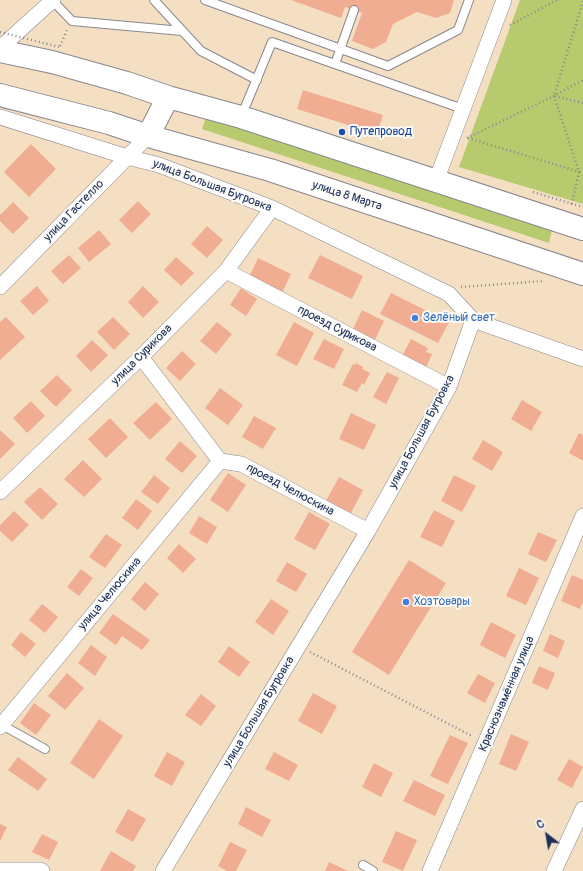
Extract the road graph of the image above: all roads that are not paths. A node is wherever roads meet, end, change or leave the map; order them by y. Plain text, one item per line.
1 (53, 0) edge
2 (154, 0) edge
3 (205, 0) edge
4 (469, 0) edge
5 (504, 0) edge
6 (354, 10) dead end
7 (182, 31) junction
8 (7, 33) edge
9 (0, 48) edge
10 (340, 48) junction
11 (0, 51) edge
12 (335, 64) junction
13 (257, 80) junction
14 (0, 95) edge
15 (168, 97) junction
16 (463, 109) junction
17 (0, 117) edge
18 (241, 117) junction
19 (148, 136) junction
20 (127, 157) junction
21 (436, 181) junction
22 (272, 208) junction
23 (583, 229) edge
24 (226, 271) junction
25 (583, 274) edge
26 (0, 287) edge
27 (473, 320) junction
28 (141, 357) junction
29 (583, 359) edge
30 (449, 387) junction
31 (220, 461) junction
32 (0, 492) edge
33 (583, 516) edge
34 (368, 531) junction
35 (1, 726) edge
36 (45, 749) dead end
37 (583, 809) edge
38 (362, 865) dead end
39 (0, 870) edge
40 (42, 871) edge
41 (163, 871) edge
42 (374, 871) edge
43 (430, 871) edge
44 (554, 871) edge

1 - 7 lane
1 - 8 street
2 - 7 lane
3 - 10 lane
4 - 10 lane
5 - 16 street
6 - 10 lane
7 - 13 lane
8 - 9 street
10 - 12 lane
11 - 15 main road
12 - 13 lane
12 - 16 lane
13 - 18 lane
14 - 19 main road, улица 8 Марта
15 - 18 main road
15 - 19 main road
16 - 21 street
17 - 20 street, улица Большая Бугровка
18 - 21 main road
19 - 20 street, улица Гастелло
19 - 25 main road, улица 8 Марта
20 - 22 street, улица Большая Бугровка
20 - 26 street, улица Гастелло
21 - 23 main road
22 - 24 street, улица Сурикова
22 - 27 street, улица Большая Бугровка
24 - 28 street, улица Сурикова
24 - 30 street, проезд Сурикова
27 - 29 street
27 - 30 street, улица Большая Бугровка
28 - 31 street
28 - 32 street, улица Сурикова
30 - 34 street, улица Большая Бугровка
31 - 34 street, проезд Челюскина
31 - 35 street, улица Челюскина
33 - 43 street, Краснознамённая улица
34 - 41 street, улица Большая Бугровка
35 - 36 lane
37 - 44 street
38 - 42 lane
39 - 40 street

